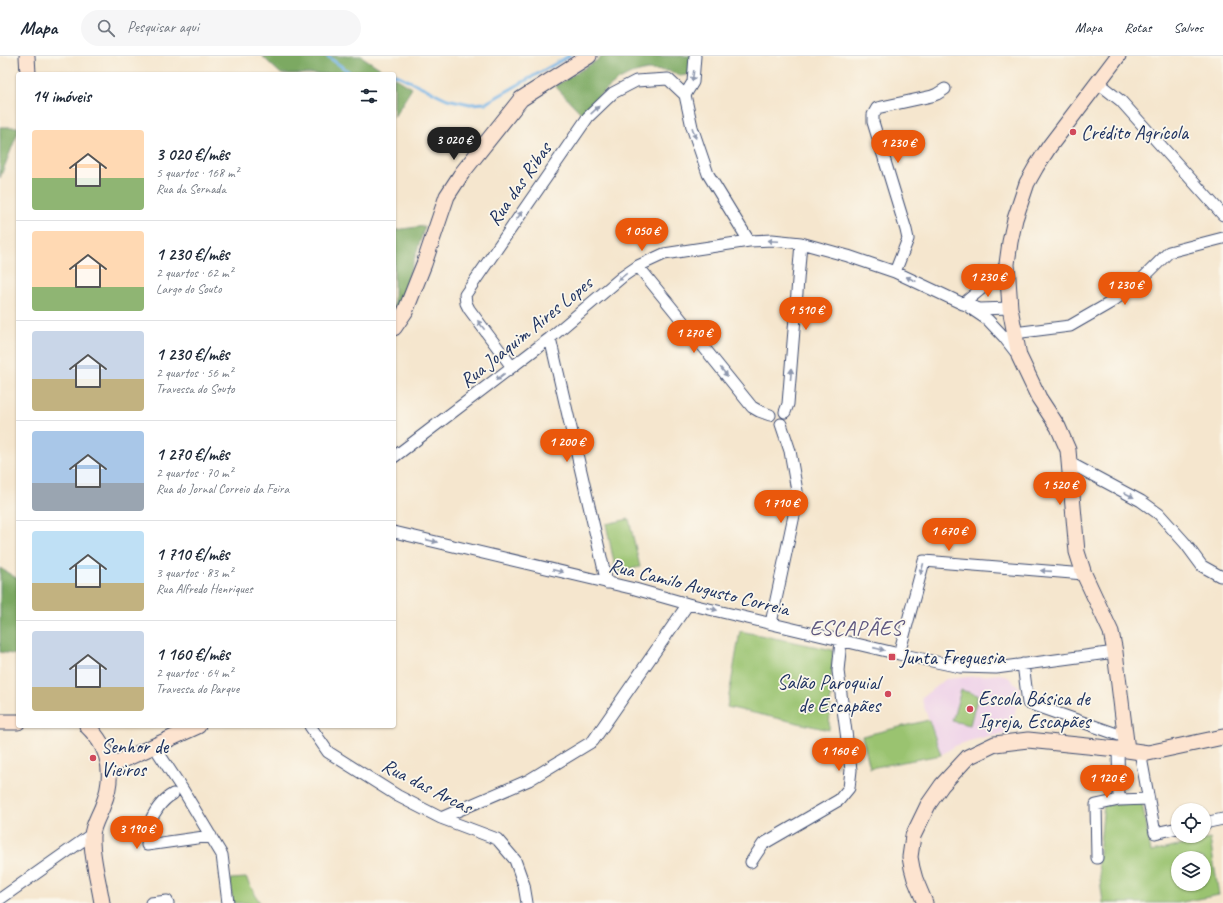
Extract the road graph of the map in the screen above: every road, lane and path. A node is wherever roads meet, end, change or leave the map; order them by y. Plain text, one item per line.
1 (27, 56) edge
2 (589, 56) edge
3 (694, 56) edge
4 (1118, 56) edge
5 (28, 72) edge
6 (1098, 83) junction
7 (945, 89) dead end
8 (685, 95) junction
9 (1223, 215) edge
10 (1223, 238) edge
11 (749, 241) junction
12 (801, 243) junction
13 (1008, 264) junction
14 (638, 266) junction
15 (895, 272) junction
16 (963, 304) junction
17 (1010, 308) junction
18 (396, 325) edge
19 (1014, 333) junction
20 (550, 338) junction
21 (1019, 356) junction
22 (512, 367) junction
23 (784, 412) junction
24 (770, 415) junction
25 (781, 424) junction
26 (396, 455) edge
27 (1070, 463) junction
28 (396, 532) edge
29 (1084, 574) junction
30 (1223, 576) edge
31 (607, 583) junction
32 (688, 604) junction
33 (771, 623) junction
34 (841, 640) junction
35 (1115, 652) junction
36 (899, 654) junction
37 (1023, 664) junction
38 (0, 722) edge
39 (16, 722) edge
40 (89, 728) edge
41 (194, 728) edge
42 (311, 728) edge
43 (1223, 737) edge
44 (154, 746) junction
45 (1128, 747) junction
46 (110, 766) junction
47 (173, 794) dead end
48 (1149, 799) junction
49 (1119, 800) junction
50 (441, 818) junction
51 (1223, 819) edge
52 (1211, 822) edge
53 (1171, 830) edge
54 (92, 834) junction
55 (210, 836) junction
56 (1097, 858) dead end
57 (751, 862) dead end
58 (0, 899) edge
59 (102, 903) edge
60 (151, 903) edge
61 (168, 903) edge
62 (228, 903) edge
63 (527, 903) edge
64 (924, 903) edge

1 - 5 street
2 - 18 street
3 -> 8 street
4 - 6 street
6 - 9 street
6 - 13 street
7 - 15 street
8 -> 11 street
22 -> 8 street, Rua das Ribas
10 - 19 street
12 -> 11 street, Rua Joaquim Aires Lopes
11 - 14 street, Rua Joaquim Aires Lopes
12 - 15 street, Rua Joaquim Aires Lopes
23 -> 12 street
13 - 16 street
13 - 17 street
14 -> 20 street, Rua Joaquim Aires Lopes
14 -> 24 street
16 -> 15 street, Rua Joaquim Aires Lopes
16 - 17 street
16 - 21 street
17 - 19 street
19 - 21 street
20 - 22 street, Rua Joaquim Aires Lopes
20 - 31 street
21 - 27 street
22 -> 26 street, Rua Joaquim Aires Lopes
23 - 24 street
23 - 25 street
24 - 25 street
25 - 33 street
27 - 29 street
27 -> 30 street
28 -> 31 street, Rua Camilo Augusto Correia
29 - 35 street
29 -> 36 street
31 - 32 street, Rua Camilo Augusto Correia
32 -> 33 street, Rua Camilo Augusto Correia
32 - 50 street
33 - 34 street, Rua Camilo Augusto Correia
34 -> 36 street, Rua Camilo Augusto Correia
34 - 57 street
35 - 37 street, Rua Camilo Augusto Correia
35 - 45 street
36 - 37 street, Rua Camilo Augusto Correia
37 - 45 street
38 - 39 street
40 - 46 street
41 - 44 street
42 - 50 street, Rua das Arcas
43 - 45 street
44 - 46 street
44 - 55 street
45 - 48 street
45 - 49 street
45 - 64 street
46 - 54 street
47 - 55 street
48 - 49 street
48 - 53 street
49 - 56 street
50 - 63 street, Rua das Arcas
51 - 52 street
54 - 58 street
54 - 59 street
55 - 62 street
60 - 61 street

